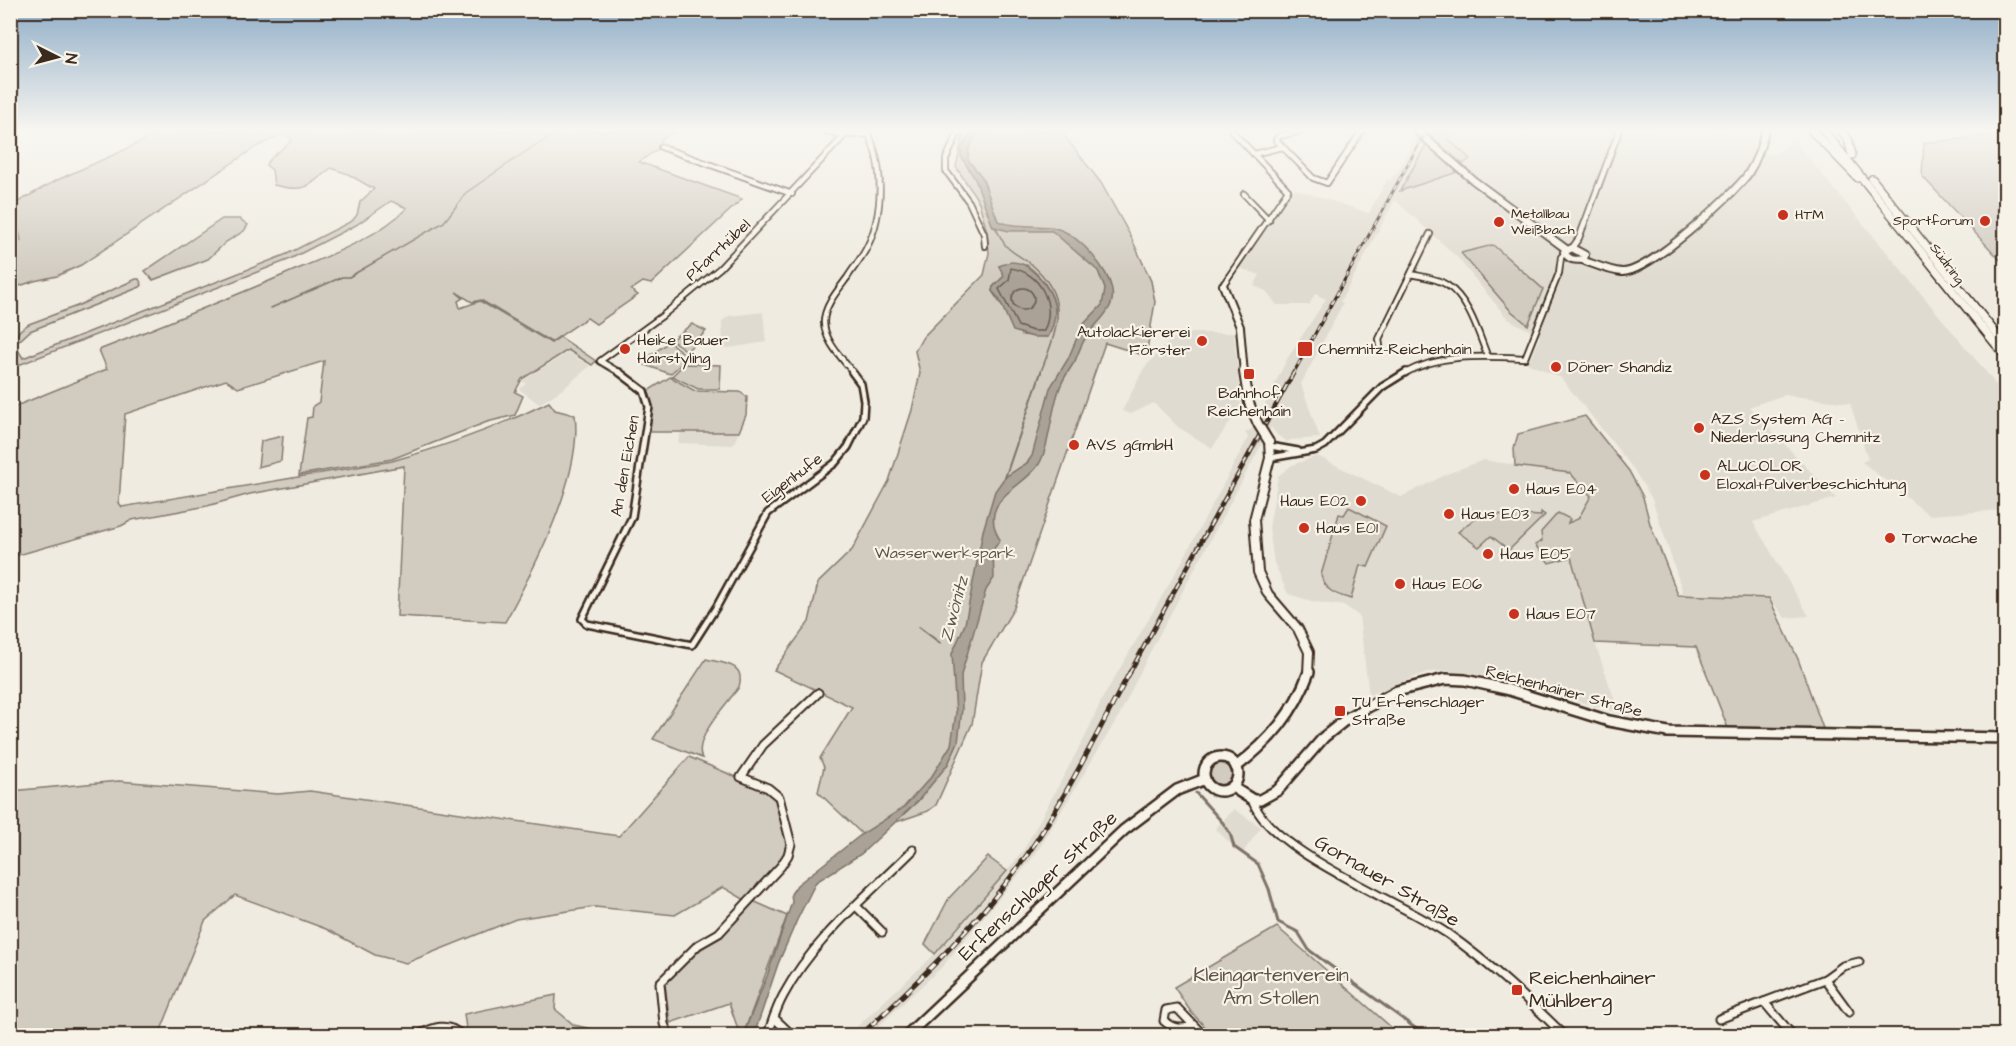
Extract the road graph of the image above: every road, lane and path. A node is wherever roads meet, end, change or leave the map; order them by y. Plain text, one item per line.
1 (752, 180) edge
2 (805, 180) edge
3 (879, 180) edge
4 (953, 180) edge
5 (1278, 180) edge
6 (1473, 180) edge
7 (1601, 180) edge
8 (1742, 180) edge
9 (1861, 180) edge
10 (1864, 180) edge
11 (1872, 180) edge
12 (1872, 189) junction
13 (792, 194) junction
14 (1244, 194) dead end
15 (1269, 220) junction
16 (1430, 234) dead end
17 (985, 246) dead end
18 (1570, 250) junction
19 (1583, 259) junction
20 (1572, 260) junction
21 (1560, 267) junction
22 (1411, 274) junction
23 (1223, 285) joint
24 (1380, 346) dead end
25 (2006, 346) edge
26 (1487, 355) junction
27 (2006, 357) edge
28 (600, 361) joint
29 (1269, 444) junction
30 (1303, 452) junction
31 (1270, 458) junction
32 (692, 645) joint
33 (818, 693) dead end
34 (2006, 738) edge
35 (1236, 767) junction
36 (1205, 779) junction
37 (1232, 787) junction
38 (1252, 799) junction
39 (913, 850) dead end
40 (857, 907) junction
41 (882, 932) dead end
42 (1859, 962) dead end
43 (1825, 979) junction
44 (1764, 1002) junction
45 (1849, 1012) dead end
46 (774, 1018) junction
47 (1719, 1019) dead end
48 (1194, 1026) dead end
49 (769, 1031) dead end
50 (244, 1034) dead end
51 (260, 1035) edge
52 (416, 1035) edge
53 (462, 1035) edge
54 (669, 1035) edge
55 (793, 1035) edge
56 (906, 1035) edge
57 (1204, 1035) edge
58 (1565, 1035) edge
59 (1793, 1035) edge

1 - 13 street
2 - 13 street, Pfarrhübel
3 - 32 street, Eigenhufe
4 - 17 street
5 - 15 street
6 - 18 main road
7 - 18 street
8 - 19 main road
9 - 12 main road
10 - 12 main road, Südring
11 - 25 main road, Südring
12 - 27 main road, Südring
13 - 28 street, Pfarrhübel
14 - 15 street
15 - 23 street
16 - 22 street
18 - 19 main road
18 - 20 main road
18 - 21 street
19 - 20 main road
20 - 21 street
21 - 26 street
22 - 24 street
22 - 26 street
23 - 29 main road, bridge
26 - 30 street
28 - 32 street, An den Eichen
29 - 30 street
29 - 31 main road
30 - 31 street
31 - 35 main road
33 - 54 street
34 - 38 main road, Reichenhainer Straße
35 - 36 main road
35 - 37 main road
36 - 37 main road
36 - 56 main road, Erfenschlager Straße
37 - 38 main road
38 - 58 street, Gornauer Straße
39 - 40 street
40 - 41 street
40 - 46 street
42 - 43 street
43 - 44 street
43 - 45 street
44 - 47 street
44 - 59 street
46 - 49 street
46 - 55 street
48 - 57 street
50 - 51 street
52 - 53 street

